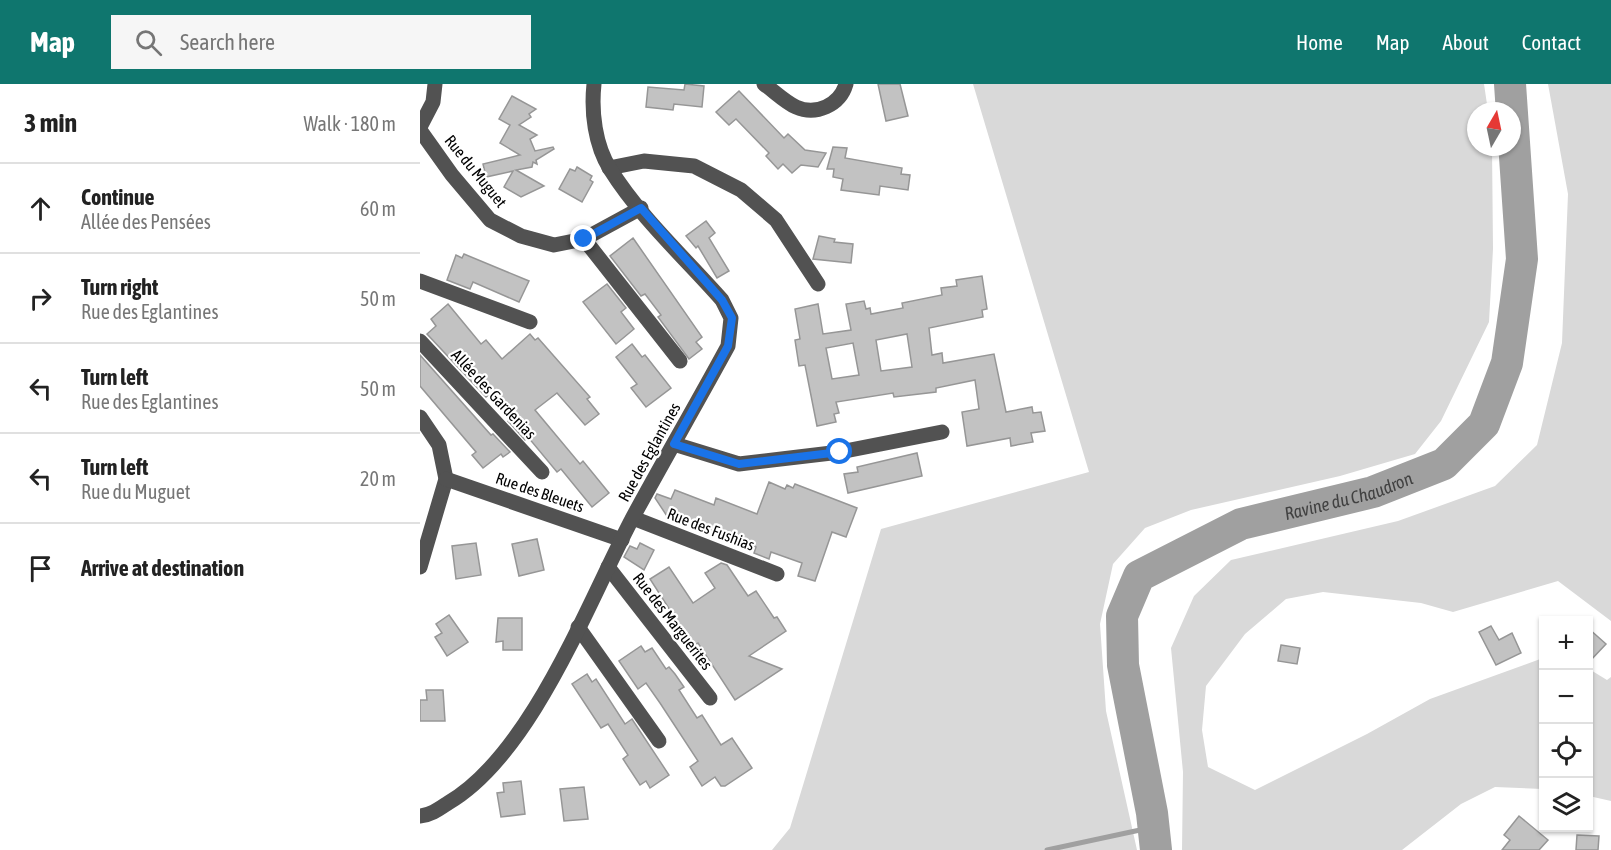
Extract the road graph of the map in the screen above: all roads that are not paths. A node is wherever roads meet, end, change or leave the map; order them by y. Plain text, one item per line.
1 (435, 84) edge
2 (594, 84) edge
3 (764, 84) edge
4 (846, 84) edge
5 (420, 128) edge
6 (609, 168) junction
7 (641, 208) junction
8 (584, 239) junction
9 (420, 281) edge
10 (818, 284) dead end
11 (530, 322) dead end
12 (420, 341) edge
13 (680, 361) dead end
14 (420, 417) edge
15 (942, 432) dead end
16 (674, 444) junction
17 (542, 472) dead end
18 (446, 479) junction
19 (633, 518) junction
20 (622, 540) junction
21 (420, 567) edge
22 (608, 567) junction
23 (777, 574) dead end
24 (578, 627) junction
25 (710, 698) dead end
26 (660, 741) dead end
27 (420, 816) edge

1 - 5 street
2 - 6 street, Rue des Eglantines
3 - 4 street
5 - 8 street, Rue du Muguet
6 - 7 street, Rue des Eglantines
6 - 10 street
7 - 8 street, Rue du Muguet
7 - 16 street, Rue des Eglantines
8 - 13 street
9 - 11 street
12 - 17 street, Allée des Gardenias
14 - 18 street
15 - 16 street
16 - 19 street, Rue des Eglantines
18 - 20 street, Rue des Bleuets
18 - 21 street
19 - 20 street, Rue des Eglantines
19 - 23 street, Rue des Fushias
20 - 22 street, Rue des Eglantines
22 - 24 street, Rue des Eglantines
22 - 25 street, Rue des Marguerites
24 - 26 street
24 - 27 street, Rue des Eglantines

